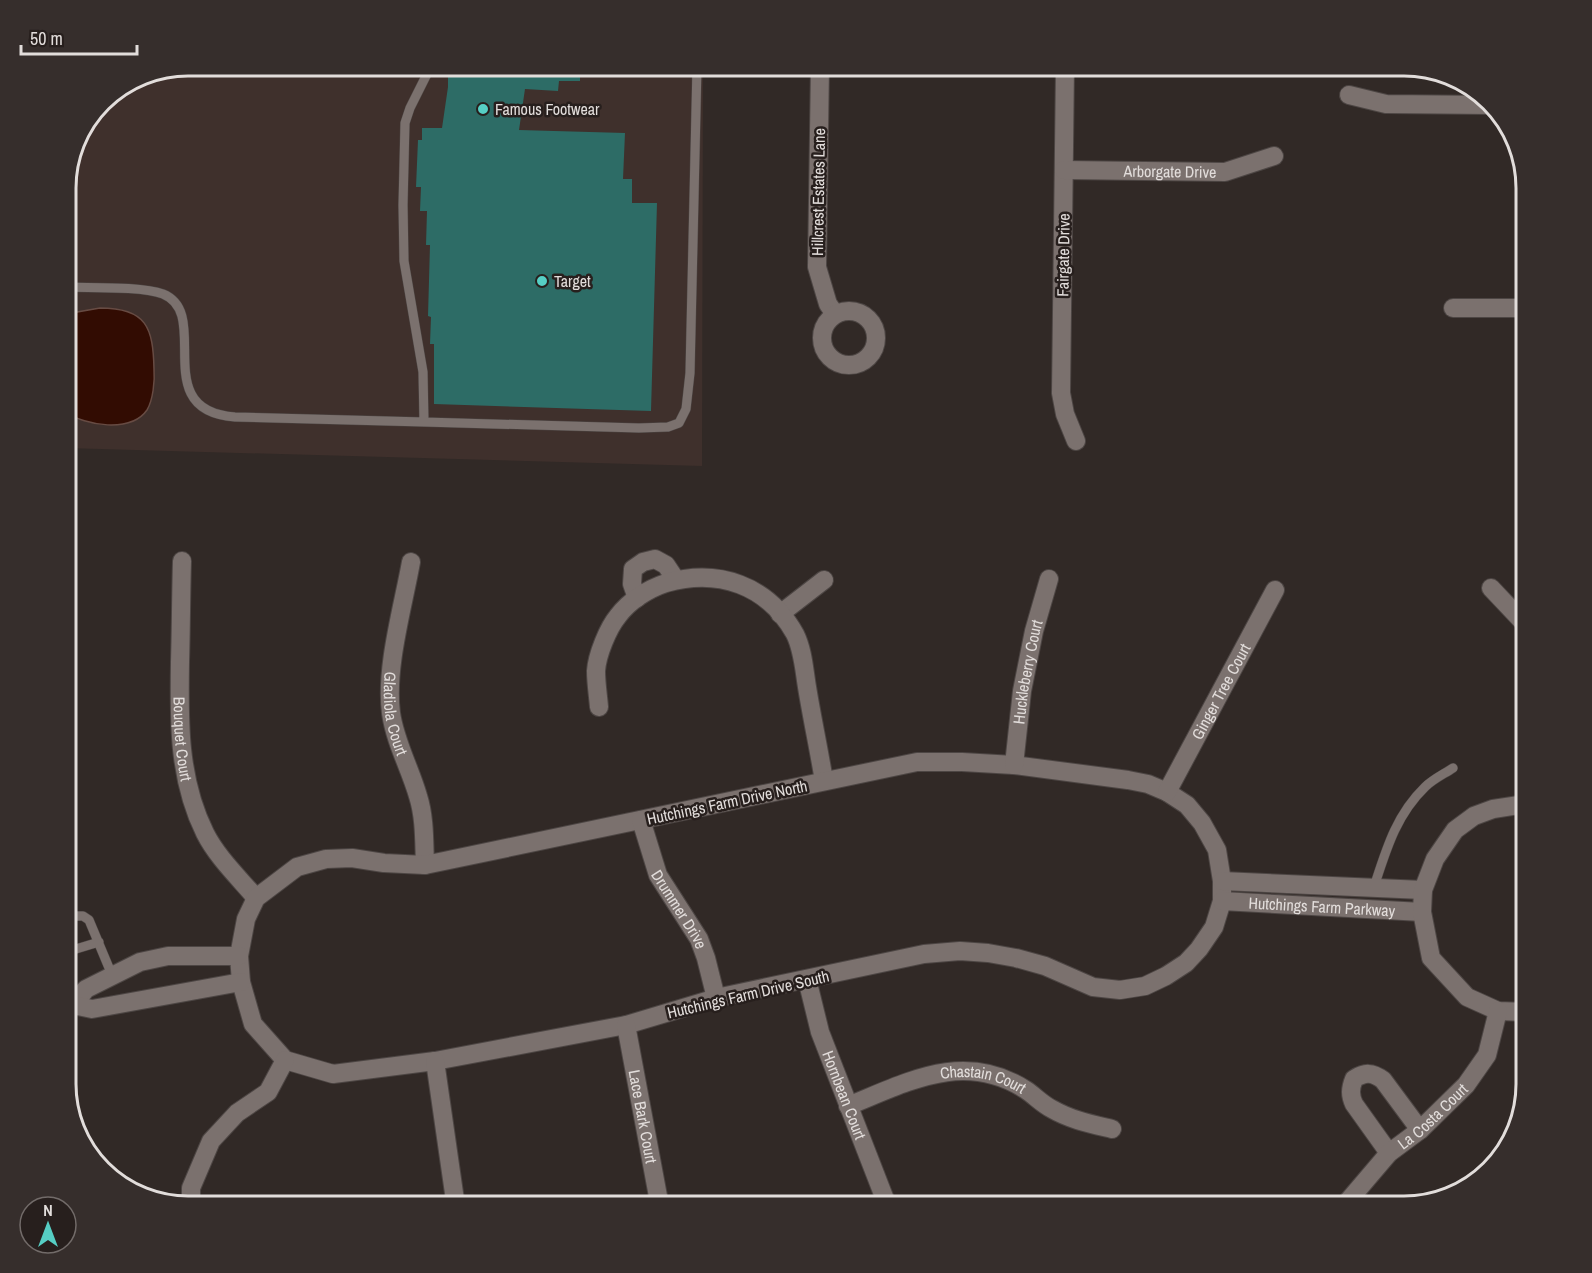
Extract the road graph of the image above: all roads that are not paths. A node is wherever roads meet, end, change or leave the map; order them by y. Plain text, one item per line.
1 (426, 76) edge
2 (697, 76) edge
3 (820, 76) edge
4 (1065, 76) edge
5 (1349, 95) dead end
6 (1478, 105) edge
7 (1274, 156) dead end
8 (1064, 170) junction
9 (77, 288) edge
10 (1452, 308) dead end
11 (1516, 308) edge
12 (835, 314) dead end
13 (424, 422) junction
14 (1076, 441) dead end
15 (182, 561) dead end
16 (411, 562) dead end
17 (1049, 579) dead end
18 (676, 580) junction
19 (824, 580) dead end
20 (1491, 588) dead end
21 (1275, 590) dead end
22 (638, 598) junction
23 (780, 614) junction
24 (1516, 614) edge
25 (599, 707) dead end
26 (1014, 765) junction
27 (1453, 768) dead end
28 (825, 781) junction
29 (1167, 792) junction
30 (1516, 806) edge
31 (641, 820) junction
32 (425, 865) junction
33 (1222, 881) junction
34 (1374, 887) junction
35 (1423, 890) junction
36 (256, 898) junction
37 (1222, 901) junction
38 (1422, 912) junction
39 (77, 916) edge
40 (99, 942) junction
41 (77, 949) edge
42 (239, 956) junction
43 (112, 975) junction
44 (807, 979) junction
45 (241, 982) junction
46 (77, 998) edge
47 (716, 998) junction
48 (77, 1006) edge
49 (1498, 1011) junction
50 (1516, 1012) edge
51 (626, 1025) junction
52 (285, 1060) junction
53 (435, 1061) junction
54 (848, 1106) junction
55 (1112, 1129) dead end
56 (1420, 1130) junction
57 (1389, 1153) junction
58 (191, 1196) edge
59 (454, 1196) edge
60 (658, 1196) edge
61 (884, 1196) edge
62 (1352, 1196) edge

1 - 13 lane
2 - 13 lane
3 - 12 street, Hillcrest Estates Lane
4 - 8 street, Fairgate Drive
5 - 6 street
7 - 8 street, Arborgate Drive
8 - 14 street, Fairgate Drive
9 - 13 lane
10 - 11 street
15 - 36 street, Bouquet Court
16 - 32 street, Gladiola Court
17 - 26 street, Huckleberry Court
18 - 22 street
18 - 22 street
18 - 23 street
19 - 23 street
20 - 24 street
21 - 29 street, Ginger Tree Court
22 - 25 street
23 - 28 street
26 - 28 street, Hutchings Farm Drive North
26 - 29 street, Hutchings Farm Drive North
27 - 34 lane
28 - 31 street, Hutchings Farm Drive North
29 - 33 street, Hutchings Farm Drive North
30 - 35 street
31 - 32 street, Hutchings Farm Drive North
31 - 47 street, Drummer Drive
32 - 36 street, Hutchings Farm Drive North
33 - 34 street, Hutchings Farm Parkway
33 - 37 street, Hutchings Farm Drive North
34 - 35 street, Hutchings Farm Parkway
35 - 38 street
36 - 42 street
37 - 38 street, Hutchings Farm Parkway
37 - 44 street, Hutchings Farm Drive South
38 - 49 street
39 - 40 lane
40 - 41 lane
40 - 43 lane
42 - 43 street
42 - 45 street
43 - 46 street
44 - 47 street, Hutchings Farm Drive South
44 - 54 street, Hornbean Court
45 - 48 street
45 - 52 street
47 - 51 street, Hutchings Farm Drive South
49 - 50 street
49 - 56 street, La Costa Court
51 - 53 street, Hutchings Farm Drive South
51 - 60 street, Lace Bark Court
52 - 53 street, Hutchings Farm Drive South
52 - 58 street
53 - 59 street
54 - 55 street, Chastain Court
54 - 61 street, Hornbean Court
56 - 57 street, La Costa Court
56 - 57 street
57 - 62 street, La Costa Court

